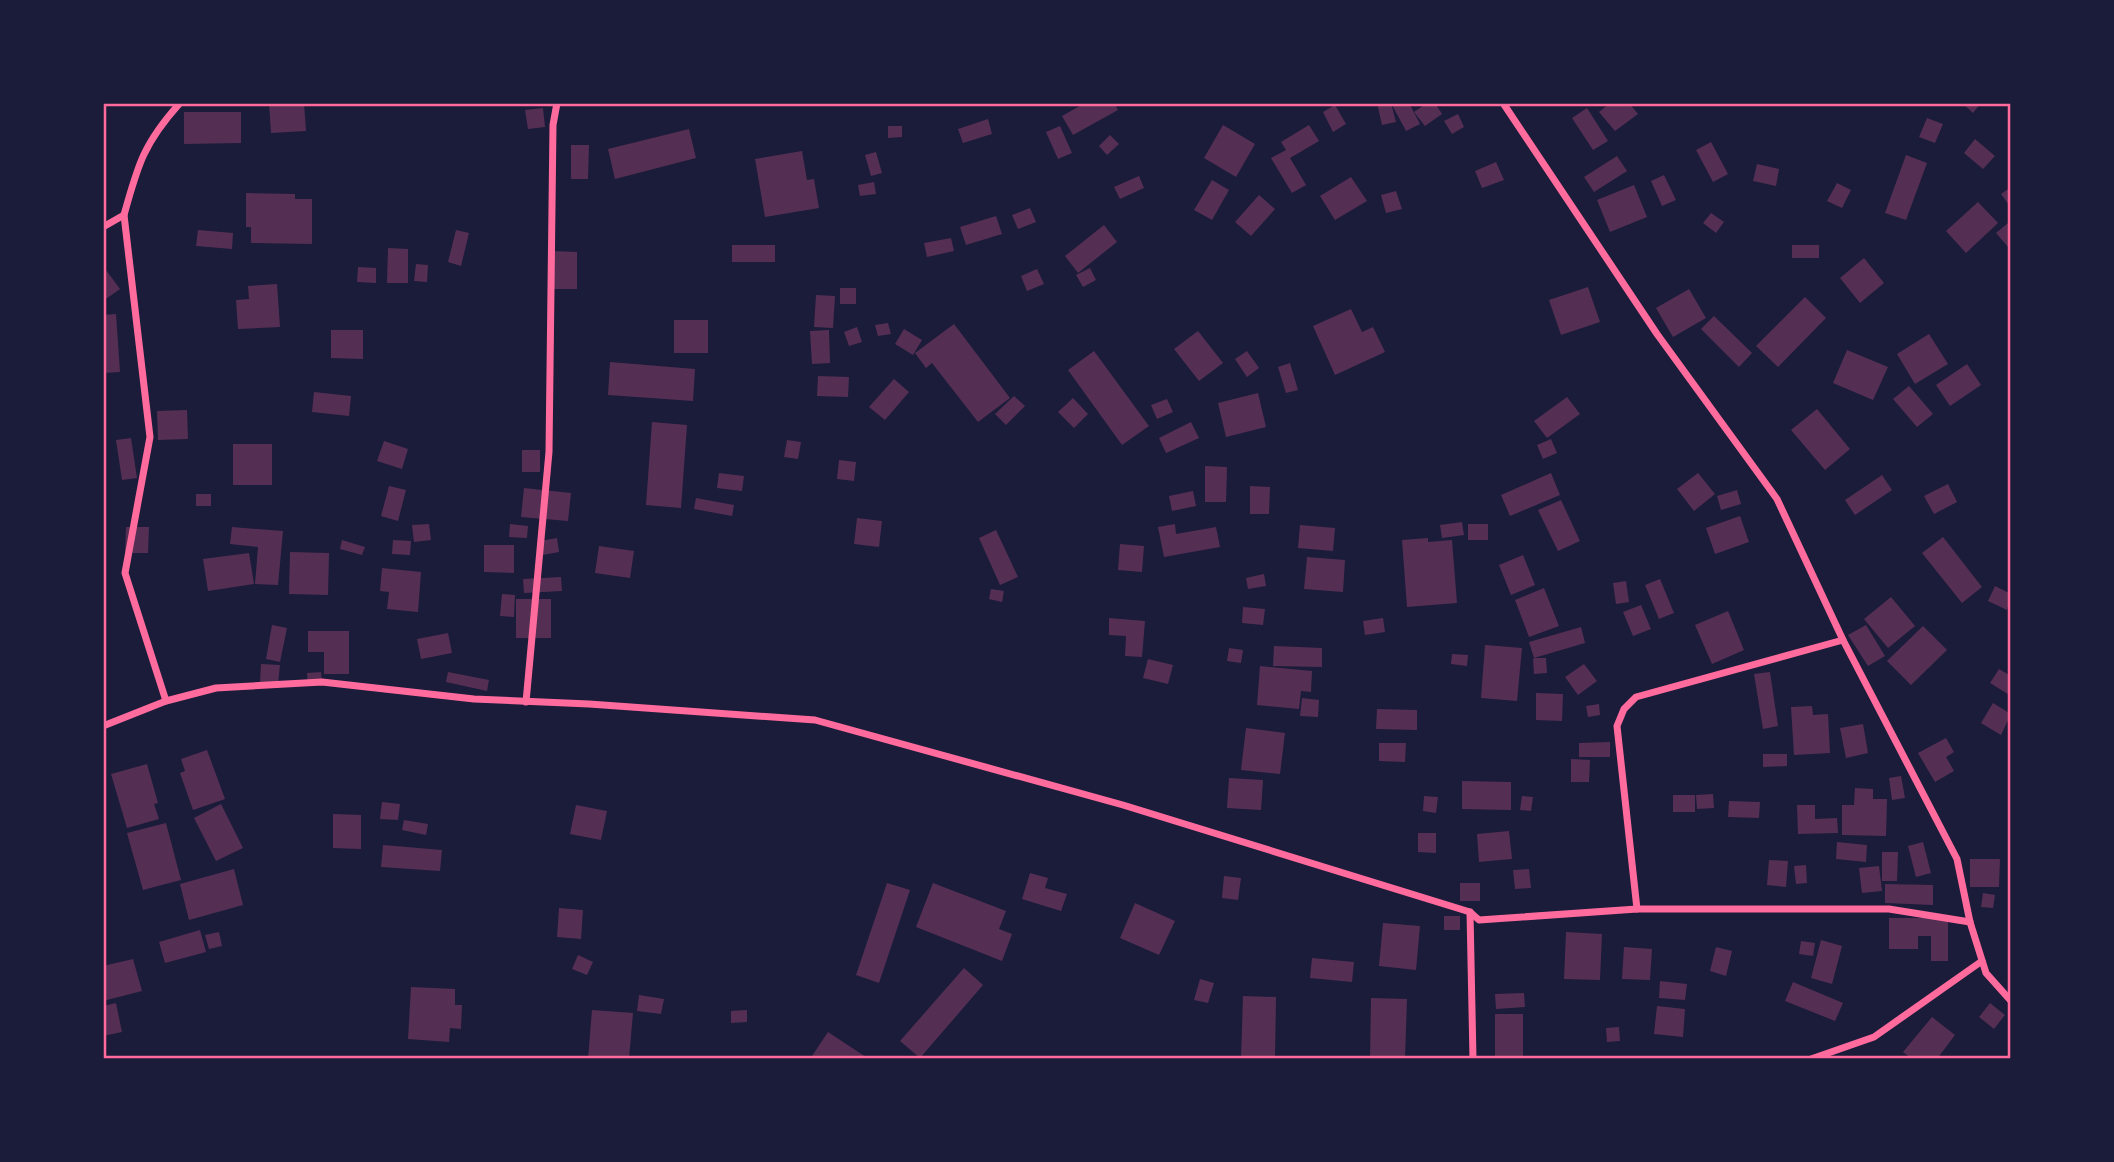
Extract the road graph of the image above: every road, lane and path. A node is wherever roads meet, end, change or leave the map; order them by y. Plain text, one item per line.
1 (180, 103) edge
2 (557, 103) edge
3 (1503, 103) edge
4 (124, 215) junction
5 (103, 227) edge
6 (1843, 640) junction
7 (166, 701) junction
8 (526, 702) junction
9 (103, 726) edge
10 (1637, 909) junction
11 (1471, 912) junction
12 (1970, 922) junction
13 (1982, 961) junction
14 (2011, 1001) edge
15 (1473, 1059) edge
16 (1811, 1059) edge

1 - 4 street
2 - 8 street
3 - 6 street
4 - 5 street
4 - 7 street
6 - 10 street
6 - 12 street
7 - 8 street
7 - 9 street
8 - 11 street
10 - 11 street
10 - 12 street
11 - 15 street
12 - 13 street
13 - 14 street
13 - 16 street

